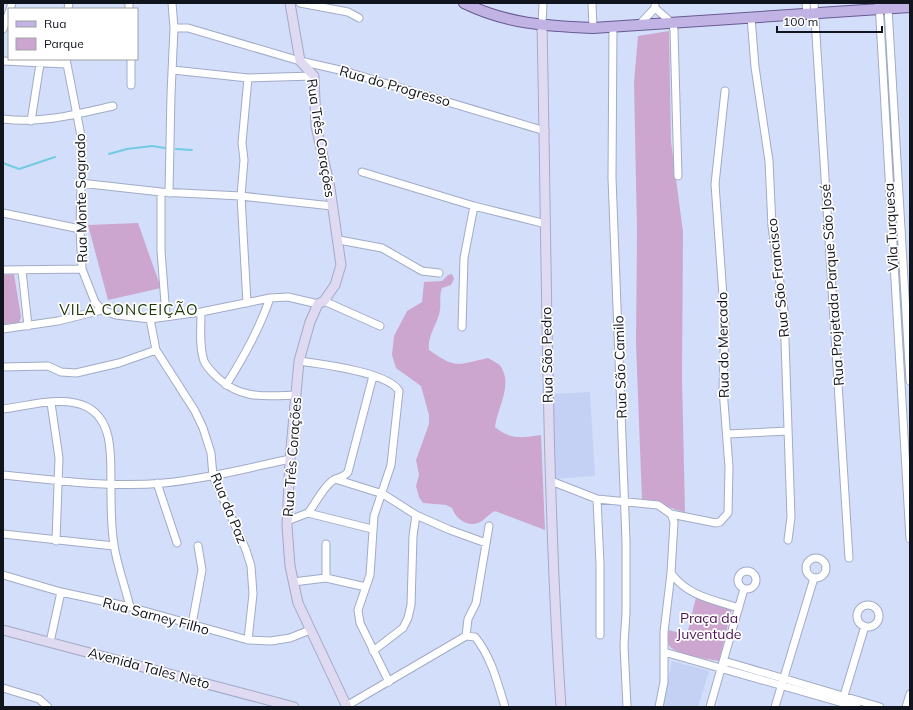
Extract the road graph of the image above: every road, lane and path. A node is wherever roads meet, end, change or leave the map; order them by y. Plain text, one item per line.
1 (172, 3) edge
2 (290, 3) edge
3 (300, 3) edge
4 (464, 3) edge
5 (543, 3) edge
6 (592, 3) edge
7 (655, 5) edge
8 (882, 6) edge
9 (910, 6) edge
10 (811, 8) edge
11 (8, 15) edge
12 (752, 17) junction
13 (359, 18) dead end
14 (672, 23) junction
15 (639, 25) junction
16 (542, 26) junction
17 (613, 27) junction
18 (174, 28) junction
19 (592, 28) junction
20 (3, 29) edge
21 (131, 60) edge
22 (3, 61) edge
23 (66, 61) edge
24 (300, 61) junction
25 (40, 64) junction
26 (173, 70) junction
27 (314, 76) junction
28 (248, 78) junction
29 (131, 85) dead end
30 (725, 91) dead end
31 (113, 106) dead end
32 (77, 114) junction
33 (3, 119) edge
34 (31, 121) junction
35 (886, 130) junction
36 (896, 130) junction
37 (544, 131) junction
38 (362, 172) dead end
39 (678, 176) dead end
40 (80, 183) junction
41 (161, 192) junction
42 (169, 192) junction
43 (241, 196) junction
44 (332, 206) junction
45 (474, 206) junction
46 (3, 213) edge
47 (546, 224) junction
48 (80, 229) junction
49 (339, 240) junction
50 (902, 245) junction
51 (892, 246) junction
52 (82, 269) junction
53 (3, 270) edge
54 (22, 271) junction
55 (439, 273) dead end
56 (270, 298) junction
57 (247, 303) junction
58 (321, 303) junction
59 (102, 310) junction
60 (201, 312) junction
61 (166, 316) junction
62 (150, 319) junction
63 (28, 326) junction
64 (380, 326) dead end
65 (462, 327) dead end
66 (3, 329) edge
67 (156, 350) junction
68 (299, 361) junction
69 (909, 361) junction
70 (900, 362) junction
71 (3, 367) edge
72 (373, 376) junction
73 (910, 381) edge
74 (226, 385) junction
75 (296, 395) junction
76 (51, 403) junction
77 (3, 409) edge
78 (788, 431) junction
79 (727, 434) junction
80 (908, 445) edge
81 (290, 459) junction
82 (3, 474) edge
83 (213, 476) junction
84 (335, 479) junction
85 (59, 480) junction
86 (551, 481) junction
87 (157, 483) junction
88 (110, 485) junction
89 (383, 494) junction
90 (597, 500) junction
91 (624, 503) junction
92 (308, 513) junction
93 (670, 514) junction
94 (416, 515) junction
95 (287, 521) junction
96 (489, 526) dead end
97 (372, 529) junction
98 (3, 534) edge
99 (910, 539) edge
100 (788, 540) dead end
101 (56, 541) junction
102 (177, 543) dead end
103 (486, 543) junction
104 (326, 544) dead end
105 (114, 546) junction
106 (198, 546) dead end
107 (849, 558) dead end
108 (671, 573) junction
109 (3, 575) edge
110 (326, 578) junction
111 (814, 578) dead end
112 (293, 582) junction
113 (366, 587) junction
114 (669, 588) junction
115 (684, 588) junction
116 (744, 588) dead end
117 (61, 592) junction
118 (130, 606) junction
119 (739, 608) junction
120 (192, 624) junction
121 (865, 626) dead end
122 (3, 630) edge
123 (310, 630) junction
124 (600, 634) dead end
125 (466, 636) junction
126 (248, 640) junction
127 (50, 642) junction
128 (373, 651) junction
129 (664, 652) junction
130 (723, 664) junction
131 (388, 682) junction
132 (783, 682) junction
133 (3, 688) edge
134 (910, 694) edge
135 (842, 702) edge
136 (348, 706) edge
137 (48, 707) edge
138 (294, 707) edge
139 (505, 707) edge
140 (561, 707) edge
141 (627, 707) edge
142 (659, 707) edge
143 (710, 707) edge
144 (775, 707) edge
145 (857, 707) edge
146 (880, 707) edge
147 (906, 707) edge

1 - 18 street
2 - 24 street, Rua Três Corações
3 - 13 street
4 - 16 main road
5 - 16 street, Rua São Pedro
6 - 19 street
7 - 14 street
7 - 15 street
8 - 9 main road
8 - 10 main road
8 - 35 street, Vila Turquesa
8 - 36 street, Vila Turquesa
10 - 12 main road
10 - 107 street, Rua Projetada Parque São José
11 - 20 street
12 - 14 main road
12 - 78 street, Rua São Francisco
14 - 15 main road
14 - 39 street
15 - 17 main road
16 - 19 main road
16 - 37 street, Rua São Pedro
17 - 19 main road
17 - 91 street, Rua São Camilo
18 - 24 street, Rua do Progresso
18 - 26 street
21 - 29 street
22 - 25 street
23 - 25 street
23 - 32 street, Rua Monte Sagrado
24 - 27 street, Rua Três Corações
24 - 37 street, Rua do Progresso
25 - 34 street
26 - 28 street
26 - 42 street
27 - 28 street
27 - 44 street, Rua Três Corações
28 - 43 street
30 - 79 street, Rua do Mercado
31 - 32 street
32 - 34 street
32 - 40 street, Rua Monte Sagrado
33 - 34 street
35 - 36 street
35 - 51 street, Vila Turquesa
36 - 50 street, Vila Turquesa
37 - 47 street, Rua São Pedro
38 - 45 street
40 - 41 street, Rua Três Corações
40 - 48 street, Rua Monte Sagrado
41 - 42 street, Rua Três Corações
41 - 61 street
42 - 43 street, Rua Três Corações
43 - 44 street, Rua Três Corações
43 - 57 street
44 - 49 street, Rua Três Corações
45 - 47 street
45 - 65 street
46 - 48 street
47 - 86 street, Rua São Pedro
48 - 52 street, Rua Monte Sagrado
49 - 55 street
49 - 58 street, Rua Três Corações
50 - 51 street
50 - 69 street, Vila Turquesa
51 - 70 street, Vila Turquesa
52 - 54 street
52 - 59 street, Rua Monte Sagrado
53 - 54 street
54 - 63 street
56 - 57 street
56 - 58 street
56 - 74 street
57 - 60 street
58 - 64 street
58 - 68 street, Rua Três Corações
59 - 62 street
59 - 63 street
60 - 61 street
60 - 74 street
61 - 62 street
62 - 67 street, Rua da Paz
63 - 66 street
67 - 71 street
67 - 83 street, Rua da Paz
68 - 72 street
68 - 75 street, Rua Três Corações
69 - 70 street
69 - 73 street, Vila Turquesa
70 - 80 street, Vila Turquesa
72 - 84 street
72 - 89 street
74 - 75 street
75 - 81 street, Rua Três Corações
76 - 77 street
76 - 85 street
76 - 88 street
78 - 79 street
78 - 100 street, Rua São Francisco
79 - 93 street, Rua do Mercado
80 - 99 street, Vila Turquesa
81 - 83 street
81 - 95 street, Rua Três Corações
82 - 85 street
83 - 87 street
83 - 126 street, Rua da Paz
84 - 89 street
84 - 92 street
85 - 88 street
85 - 101 street
86 - 90 street
86 - 140 street, Rua São Pedro
87 - 88 street
87 - 102 street
88 - 105 street
89 - 94 street
89 - 97 street
90 - 91 street
90 - 124 street
91 - 93 street
91 - 141 street, Rua São Camilo
92 - 95 street
92 - 97 street
93 - 108 street
94 - 103 street
94 - 128 street
95 - 112 street, Rua Três Corações
96 - 103 street
97 - 113 street
98 - 101 street
101 - 105 street
103 - 125 street
104 - 110 street
105 - 118 street
106 - 120 street
108 - 114 street
108 - 115 street
109 - 117 street, Rua Sarney Filho
110 - 112 street
110 - 113 street
111 - 132 street
112 - 123 street, Rua Três Corações
113 - 128 street
114 - 115 street
114 - 129 street
115 - 119 street
116 - 119 street
117 - 118 street, Rua Sarney Filho
117 - 127 street
118 - 120 street, Rua Sarney Filho
119 - 130 street
120 - 126 street, Rua Sarney Filho
121 - 135 street
122 - 127 street, Avenida Tales Neto
123 - 126 street, Rua Sarney Filho
123 - 136 street, Rua Três Corações
125 - 131 street
125 - 139 street
127 - 138 street, Avenida Tales Neto
128 - 131 street
129 - 130 street
129 - 142 street
130 - 132 street
130 - 143 street
131 - 136 street
132 - 135 street
132 - 144 street
133 - 137 street
134 - 147 street
135 - 145 street
135 - 146 street

